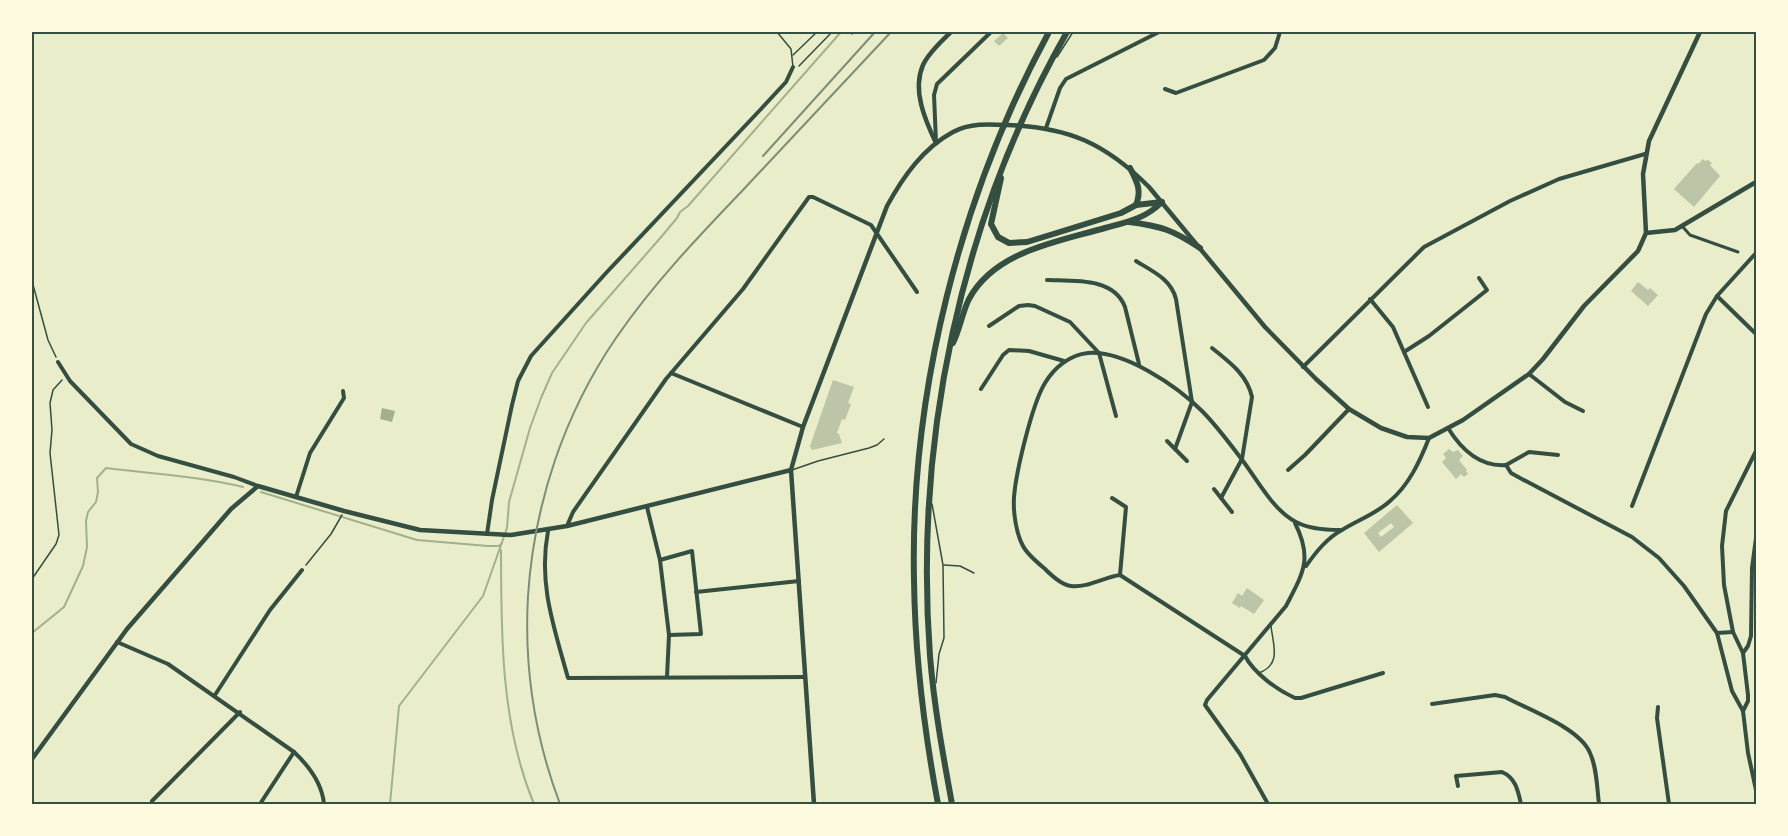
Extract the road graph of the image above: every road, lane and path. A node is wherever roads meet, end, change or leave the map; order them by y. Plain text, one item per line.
1 (777, 32) edge
2 (817, 32) edge
3 (832, 32) edge
4 (850, 32) edge
5 (855, 32) edge
6 (951, 32) edge
7 (991, 32) edge
8 (1049, 32) edge
9 (1066, 32) edge
10 (1073, 32) edge
11 (1160, 32) edge
12 (1280, 32) edge
13 (1700, 32) edge
14 (793, 56) junction
15 (1057, 57) dead end
16 (793, 67) junction
17 (1165, 89) dead end
18 (1046, 128) junction
19 (936, 143) junction
20 (1645, 154) junction
21 (1130, 168) junction
22 (1756, 182) edge
23 (994, 196) junction
24 (1162, 202) junction
25 (1136, 205) junction
26 (1129, 222) junction
27 (1682, 226) junction
28 (876, 233) junction
29 (1646, 233) junction
30 (1200, 248) junction
31 (1738, 252) dead end
32 (1756, 254) edge
33 (1136, 261) dead end
34 (1479, 278) dead end
35 (1047, 280) dead end
36 (32, 281) edge
37 (917, 292) dead end
38 (1717, 296) junction
39 (1370, 299) junction
40 (989, 326) dead end
41 (1756, 334) edge
42 (1212, 348) dead end
43 (1404, 352) junction
44 (1099, 353) junction
45 (948, 354) junction
46 (1065, 361) junction
47 (58, 362) joint
48 (1139, 365) junction
49 (1303, 367) junction
50 (671, 373) junction
51 (1529, 374) junction
52 (61, 381) dead end
53 (981, 389) dead end
54 (343, 392) dead end
55 (1192, 402) junction
56 (1428, 407) dead end
57 (1349, 409) junction
58 (1583, 411) dead end
59 (1116, 416) dead end
60 (803, 427) junction
61 (1448, 428) junction
62 (1429, 438) junction
63 (884, 439) dead end
64 (1167, 441) dead end
65 (1175, 449) junction
66 (1756, 451) edge
67 (1558, 455) dead end
68 (1242, 459) junction
69 (1187, 461) dead end
70 (1506, 465) junction
71 (791, 470) junction
72 (1288, 470) dead end
73 (258, 486) junction
74 (930, 487) junction
75 (1214, 489) dead end
76 (296, 497) junction
77 (1112, 498) dead end
78 (1221, 498) junction
79 (1632, 506) dead end
80 (646, 507) junction
81 (1232, 512) dead end
82 (342, 515) dead end
83 (1295, 522) junction
84 (567, 526) junction
85 (1340, 530) junction
86 (548, 531) junction
87 (487, 535) junction
88 (1756, 538) edge
89 (660, 560) junction
90 (943, 565) junction
91 (1305, 567) junction
92 (302, 570) joint
93 (974, 573) dead end
94 (1120, 575) junction
95 (32, 579) edge
96 (799, 581) junction
97 (696, 592) junction
98 (1271, 625) junction
99 (1733, 632) junction
100 (1717, 633) junction
101 (669, 634) junction
102 (117, 642) junction
103 (1743, 653) junction
104 (1245, 656) junction
105 (1258, 673) junction
106 (1383, 673) dead end
107 (667, 677) junction
108 (805, 677) junction
109 (215, 695) junction
110 (934, 696) junction
111 (1432, 704) dead end
112 (1658, 707) dead end
113 (1743, 711) junction
114 (240, 712) junction
115 (294, 752) junction
116 (32, 759) edge
117 (1458, 786) dead end
118 (1756, 790) edge
119 (152, 801) dead end
120 (260, 804) edge
121 (324, 804) edge
122 (814, 804) edge
123 (938, 804) edge
124 (952, 804) edge
125 (1269, 804) edge
126 (1521, 804) edge
127 (1599, 804) edge
128 (1669, 804) edge

1 - 14 lane
2 - 14 lane
3 - 16 path
4 - 5 path
6 - 19 street
7 - 19 street
8 - 123 highway
9 - 23 highway
10 - 15 lane
11 - 18 street
12 - 17 street
13 - 20 street
14 - 16 lane
16 - 87 street
18 - 19 street
18 - 21 street
19 - 28 street
20 - 29 street
20 - 39 street
21 - 24 street
21 - 25 highway
22 - 27 street
23 - 25 highway
23 - 45 highway
24 - 25 highway
24 - 26 highway
24 - 30 street
26 - 30 highway
26 - 45 highway
27 - 29 street
27 - 31 street
28 - 37 street
28 - 50 street
28 - 60 street
29 - 51 street
30 - 49 street
32 - 38 street
33 - 55 street
34 - 43 street
35 - 48 street
36 - 47 path
38 - 41 street
38 - 79 street
39 - 43 street
39 - 49 street
40 - 44 street
42 - 68 street
43 - 56 street
44 - 46 street
44 - 48 street
44 - 59 street
45 - 74 highway
46 - 53 street
46 - 94 street
47 - 73 street
48 - 55 street
49 - 57 street
50 - 60 street
50 - 84 street
51 - 58 street
51 - 61 street
52 - 95 path
54 - 76 street
55 - 65 street
55 - 68 street
57 - 62 street
57 - 72 street
60 - 71 street
61 - 62 street
61 - 70 street
62 - 85 street
63 - 71 lane
64 - 65 street
65 - 69 street
66 - 99 street
67 - 70 street
68 - 78 street
68 - 83 street
70 - 100 street
71 - 80 street
71 - 96 street
73 - 76 street
73 - 102 street
74 - 90 lane
74 - 110 highway
75 - 78 street
76 - 87 street
77 - 94 street
78 - 81 street
80 - 84 street
80 - 89 street
82 - 92 path
83 - 85 street
83 - 91 street
84 - 86 street
85 - 91 street
86 - 87 street
86 - 107 street
88 - 103 street
89 - 97 street
89 - 101 street
90 - 93 lane
90 - 110 lane
91 - 98 street
92 - 109 street
94 - 104 street
96 - 97 street
96 - 108 street
97 - 101 street
98 - 104 street
98 - 105 lane
99 - 100 street
99 - 103 street
100 - 113 street
101 - 107 street
102 - 109 street
102 - 116 street
103 - 113 street
104 - 105 street
104 - 125 street
105 - 106 street
107 - 108 street
108 - 122 street
109 - 114 street
110 - 124 highway
111 - 127 street
112 - 128 street
113 - 118 street
114 - 115 street
114 - 119 street
115 - 120 street
115 - 121 street
117 - 126 street

